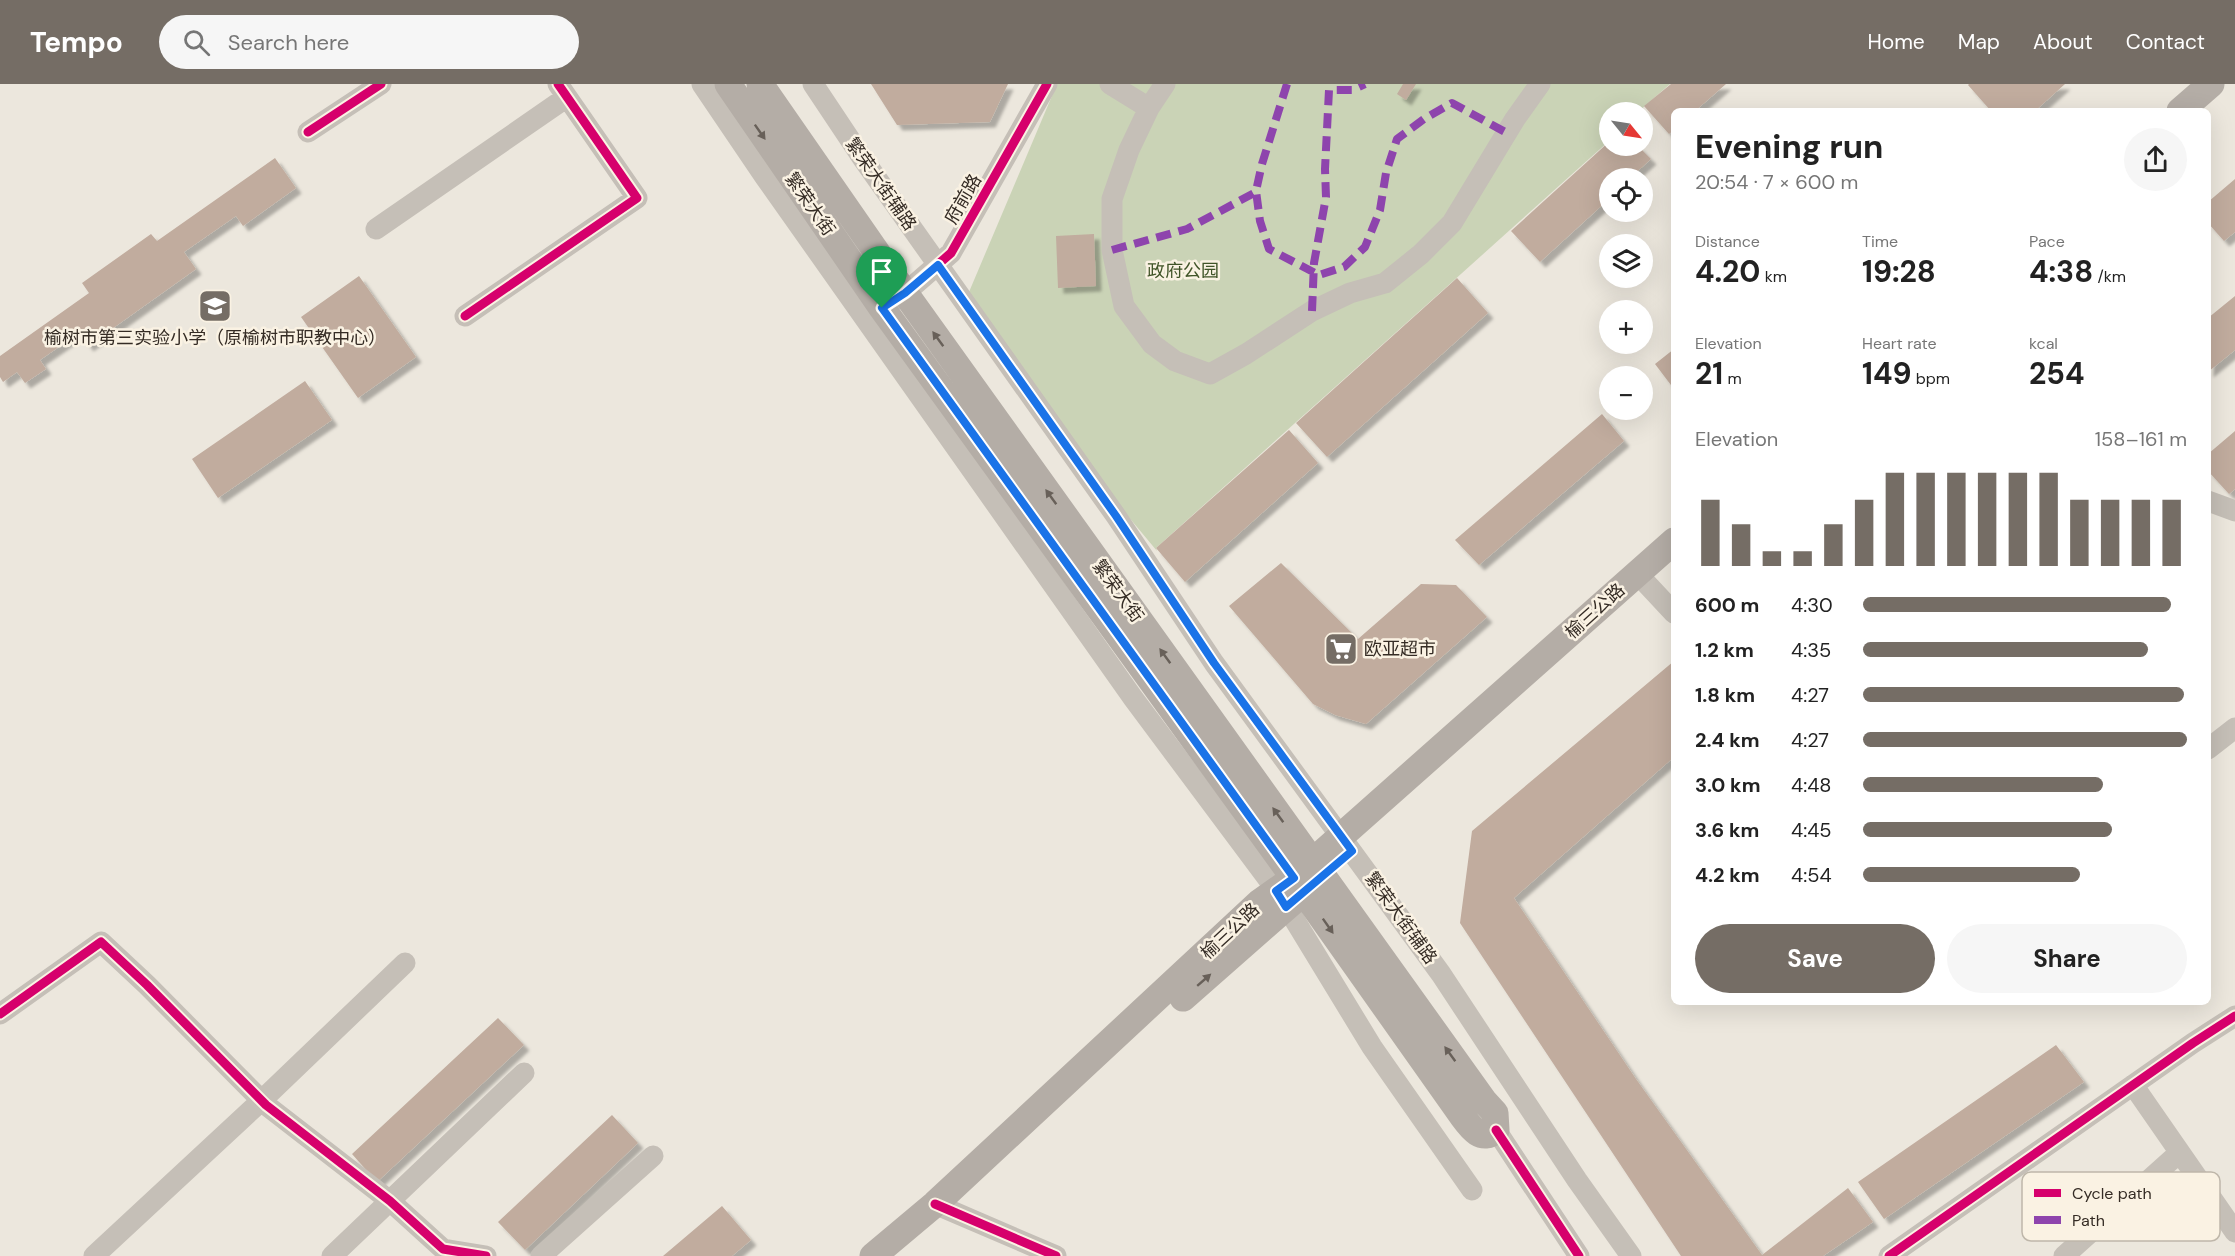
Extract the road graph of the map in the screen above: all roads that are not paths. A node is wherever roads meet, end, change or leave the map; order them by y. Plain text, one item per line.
1 (381, 84) edge
2 (702, 84) edge
3 (728, 84) edge
4 (760, 84) edge
5 (813, 84) edge
6 (1047, 84) edge
7 (1110, 84) edge
8 (1165, 84) edge
9 (1540, 84) edge
10 (2189, 84) edge
11 (2211, 84) edge
12 (562, 91) edge
13 (1149, 108) junction
14 (2162, 108) edge
15 (2183, 108) edge
16 (308, 132) dead end
17 (376, 229) dead end
18 (938, 265) junction
19 (905, 293) junction
20 (882, 308) junction
21 (465, 316) dead end
22 (2211, 502) edge
23 (2235, 511) edge
24 (1671, 544) edge
25 (1671, 561) edge
26 (1646, 583) junction
27 (1671, 610) edge
28 (2235, 728) edge
29 (2211, 747) edge
30 (1347, 843) junction
31 (1299, 890) junction
32 (405, 963) dead end
33 (1387, 1010) junction
34 (0, 1014) edge
35 (2235, 1016) edge
36 (524, 1073) dead end
37 (2133, 1085) junction
38 (261, 1101) junction
39 (1496, 1130) junction
40 (2179, 1153) junction
41 (653, 1156) dead end
42 (2158, 1172) edge
43 (2192, 1172) edge
44 (1472, 1190) dead end
45 (390, 1201) junction
46 (941, 1206) junction
47 (2220, 1211) edge
48 (2235, 1232) edge
49 (2081, 1241) edge
50 (94, 1256) edge
51 (332, 1256) edge
52 (486, 1256) edge
53 (541, 1256) edge
54 (873, 1256) edge
55 (893, 1256) edge
56 (1056, 1256) edge
57 (1579, 1256) edge
58 (1631, 1256) edge
59 (1889, 1256) edge
60 (2064, 1256) edge

1 - 16 street
2 - 31 street
3 -> 20 main road, 繁荣大街
4 - 19 main road, 繁荣大街
5 - 18 street, 繁荣大街辅路
6 - 18 street, 府前路
7 - 13 street
8 - 13 street
9 - 13 street
10 - 14 main road
11 - 15 main road
12 - 17 street
12 - 21 street
18 - 19 street, 府前路
18 - 30 street, 繁荣大街辅路
19 - 20 street, 府前路
31 -> 19 main road, 繁荣大街
20 - 31 main road, 繁荣大街
22 - 23 street
24 - 30 main road, 榆三公路
25 - 26 main road, 榆三公路
26 - 27 street
26 - 30 main road, 榆三公路
28 - 29 street
30 - 31 main road, 榆三公路
30 - 58 street, 繁荣大街辅路
31 -> 33 main road
31 - 33 street
39 -> 31 main road
31 - 44 street
31 - 46 main road, 榆三公路
32 - 38 street
33 - 39 main road
34 - 38 street
35 - 37 street
36 - 45 street
37 - 40 street
37 - 59 street
38 - 45 street
38 - 50 street
39 - 57 street
40 - 42 street
40 - 43 street
41 - 53 street
45 - 51 street
45 - 52 street
46 - 54 main road, 榆三公路
46 - 55 main road, 榆三公路
46 - 56 street
47 - 48 street
49 - 60 street

